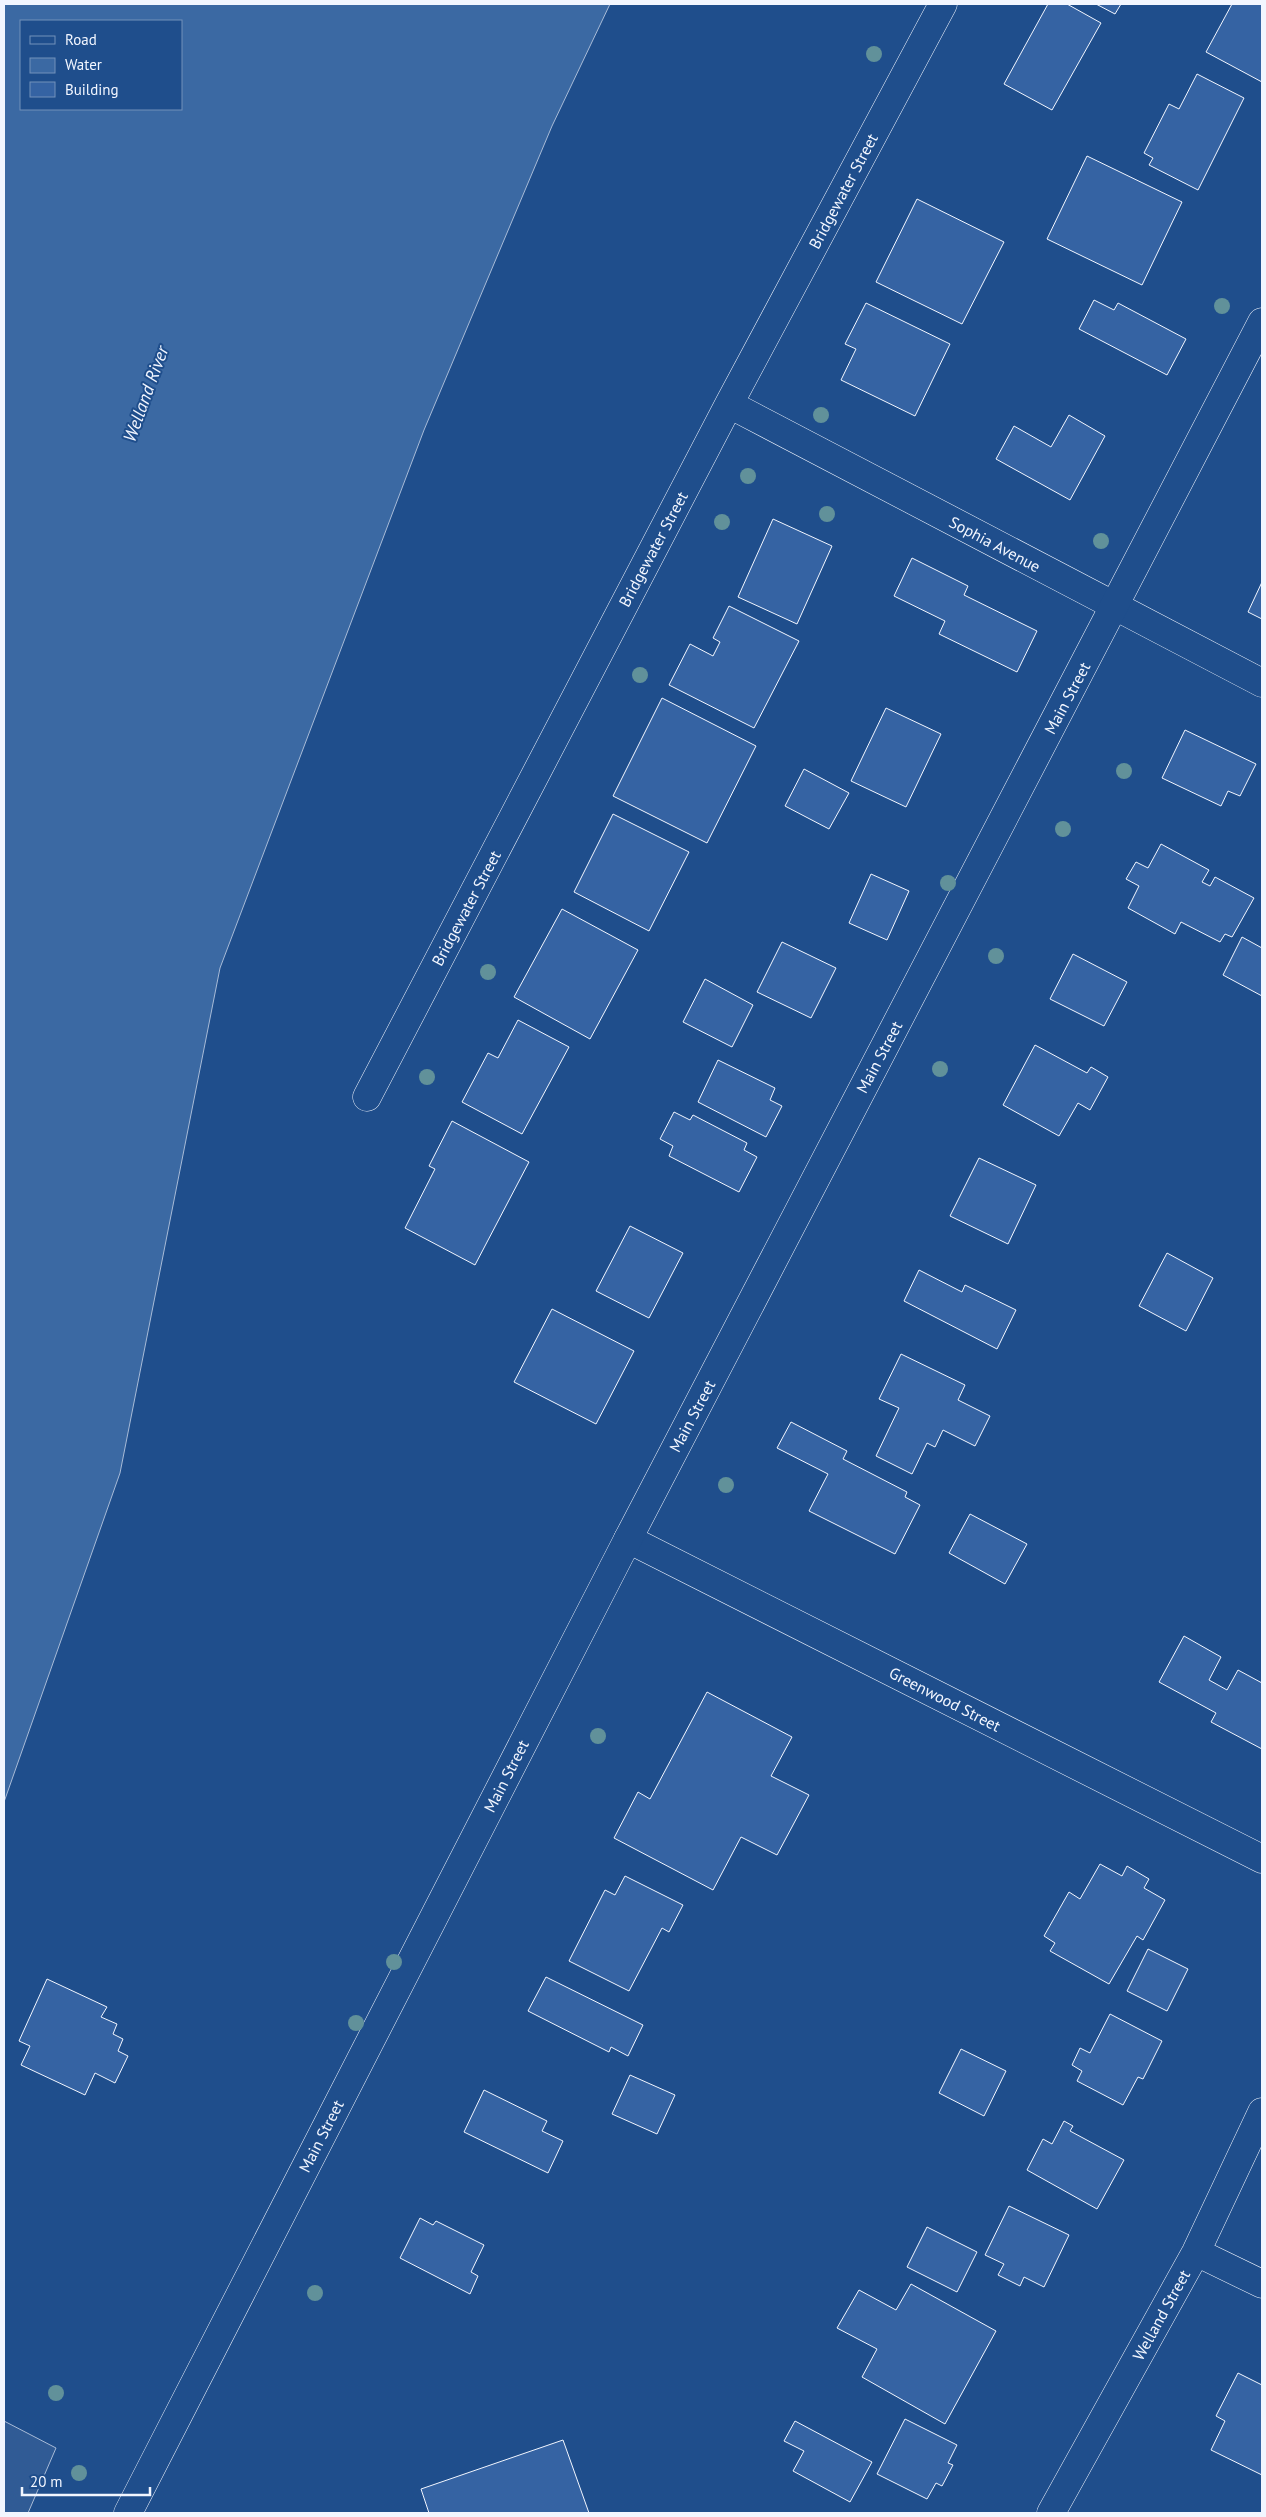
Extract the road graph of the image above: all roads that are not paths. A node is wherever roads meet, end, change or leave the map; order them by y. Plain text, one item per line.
1 (943, 4) edge
2 (1262, 322) edge
3 (729, 404) junction
4 (1114, 607) junction
5 (1262, 684) edge
6 (367, 1097) dead end
7 (628, 1539) junction
8 (1262, 1859) edge
9 (1262, 2112) edge
10 (1196, 2252) junction
11 (1262, 2284) edge
12 (128, 2513) edge
13 (1051, 2513) edge

1 - 3 street, Bridgewater Street
2 - 4 street, Main Street
3 - 4 street, Sophia Avenue
3 - 6 street, Bridgewater Street
4 - 5 street, Sophia Avenue
4 - 7 street, Main Street
7 - 8 street, Greenwood Street
7 - 12 street, Main Street
9 - 10 street, Welland Street
10 - 11 street
10 - 13 street, Welland Street

